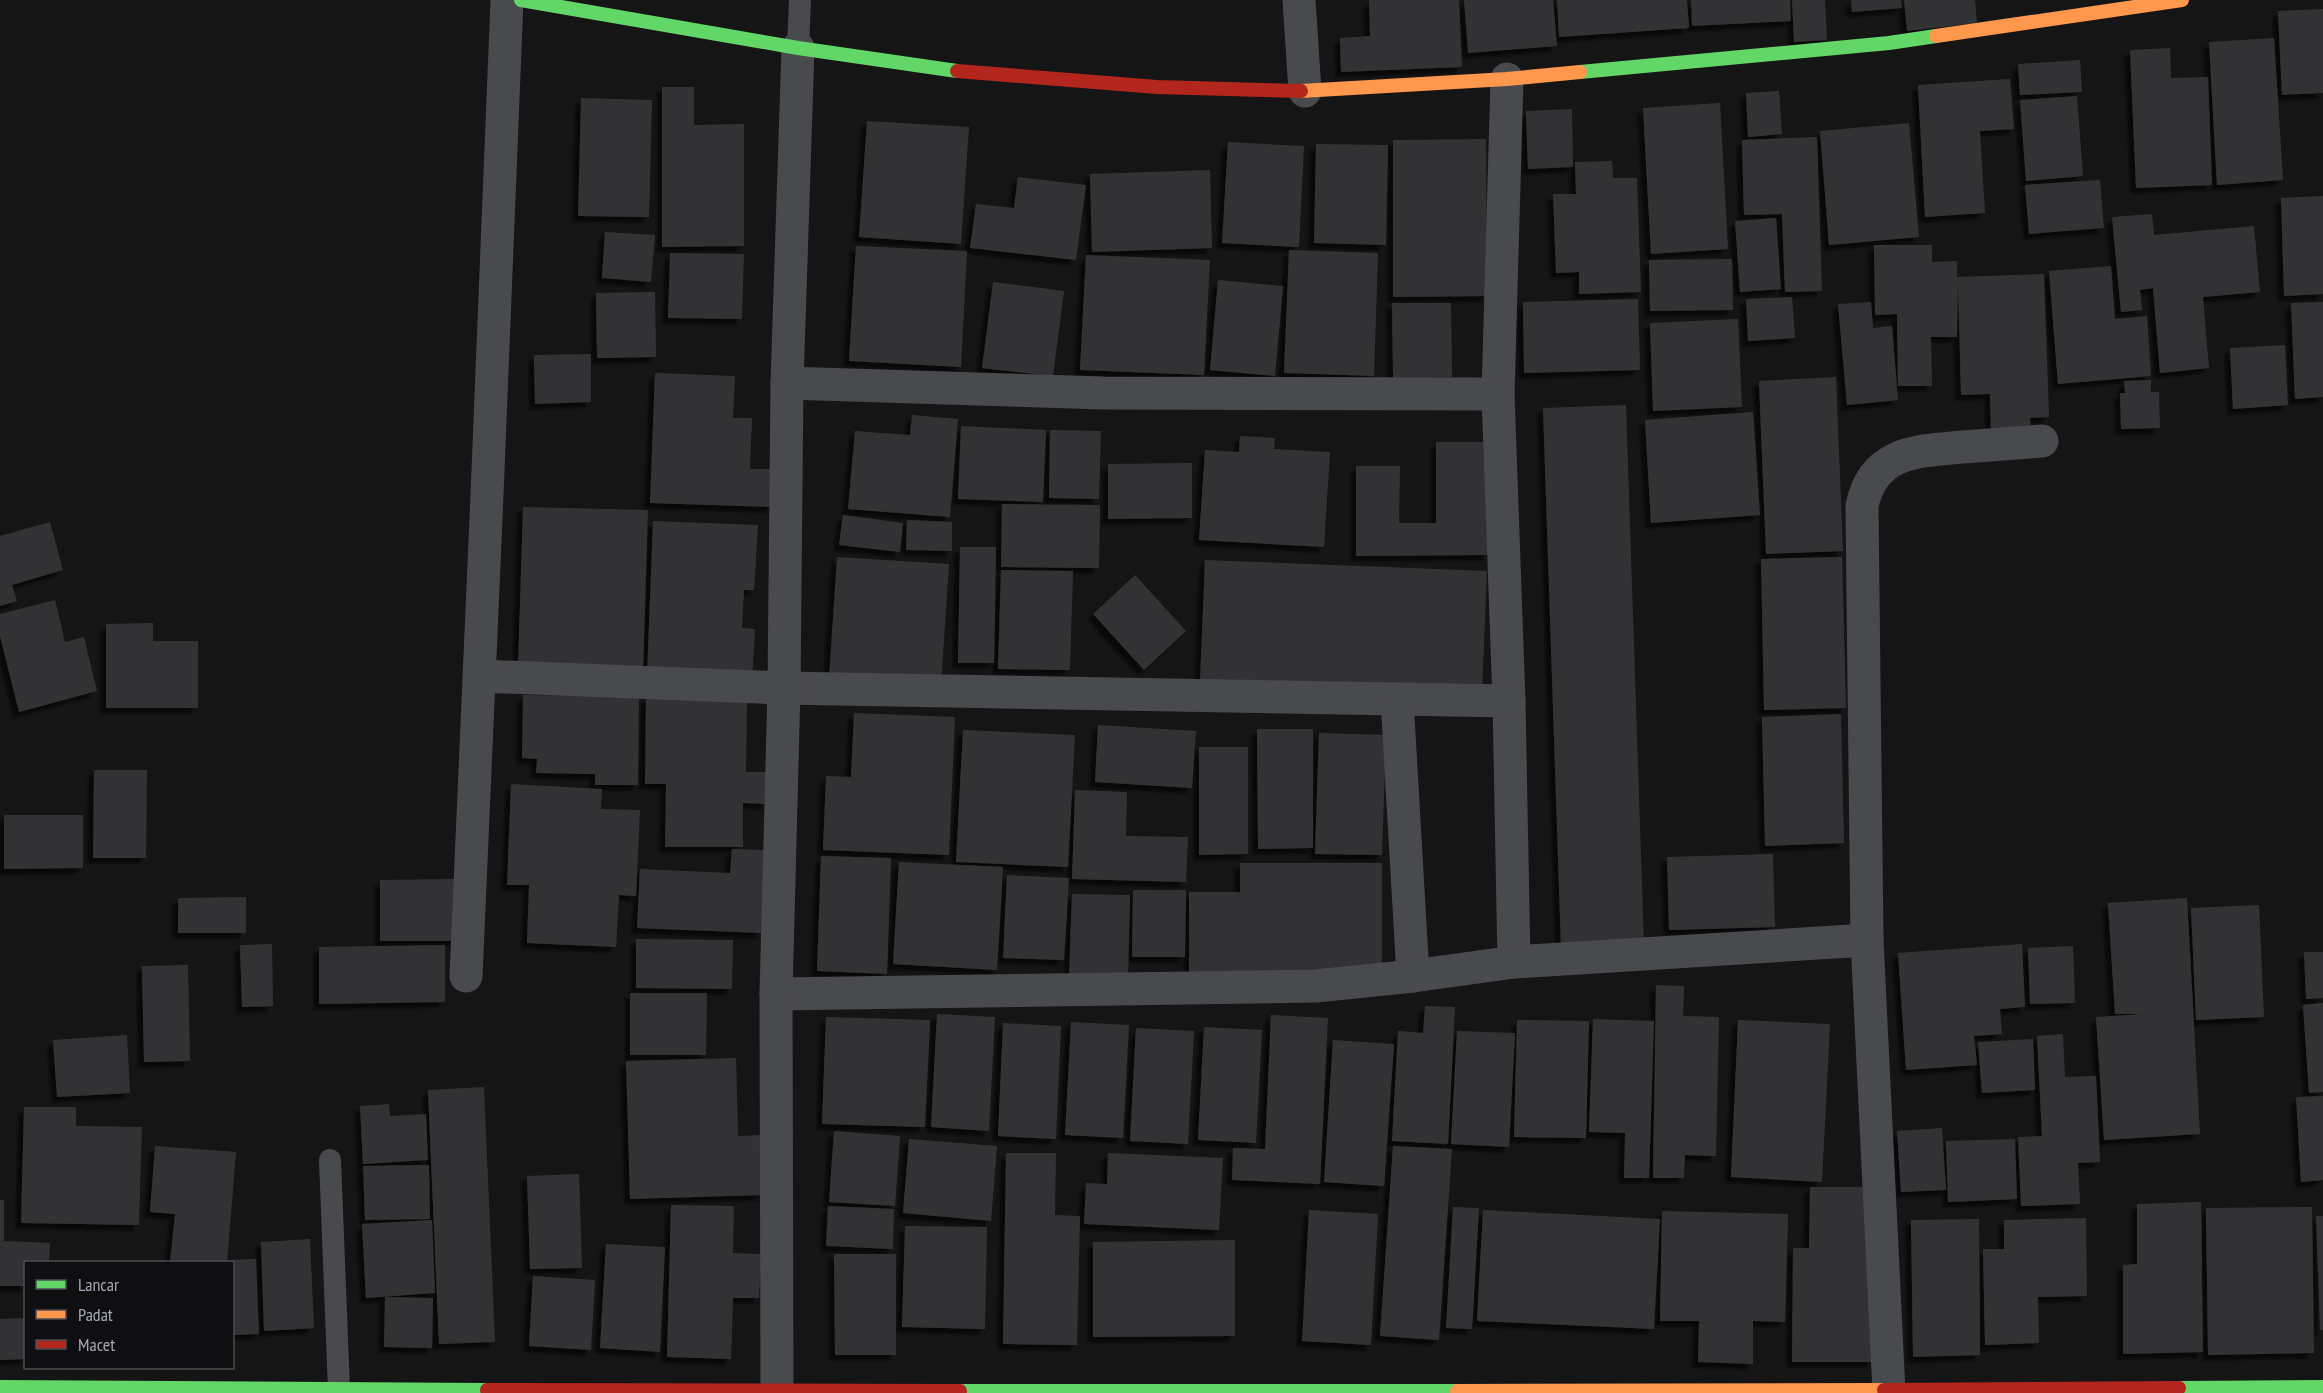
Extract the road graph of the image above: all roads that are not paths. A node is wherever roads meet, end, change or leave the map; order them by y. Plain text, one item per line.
1 (507, 0) edge
2 (521, 0) edge
3 (800, 0) edge
4 (1299, 0) edge
5 (2182, 0) edge
6 (798, 48) junction
7 (1507, 79) junction
8 (1305, 91) junction
9 (787, 383) junction
10 (1498, 394) junction
11 (2042, 441) dead end
12 (481, 676) junction
13 (784, 688) junction
14 (1397, 699) junction
15 (1509, 701) junction
16 (1867, 940) junction
17 (1514, 962) junction
18 (466, 976) dead end
19 (1413, 976) junction
20 (776, 994) junction
21 (330, 1160) dead end
22 (0, 1387) edge
23 (2323, 1388) edge
24 (339, 1391) edge
25 (777, 1392) edge
26 (1268, 1392) edge
27 (1425, 1392) edge
28 (1889, 1392) edge

1 - 12 street
2 - 6 main road
3 - 6 lane
4 - 8 street
5 - 7 main road
6 - 8 main road
6 - 9 street
7 - 8 main road
7 - 10 street
9 - 10 street
9 - 13 street
10 - 15 street
11 - 16 street
12 - 13 street
12 - 18 street
13 - 14 street
13 - 20 street
14 - 15 street
14 - 19 street
15 - 17 street
16 - 17 street
16 - 28 street
17 - 19 street
19 - 20 street
20 - 25 street
21 - 24 lane
22 - 24 main road
23 - 28 main road
24 - 25 main road
25 - 26 main road
26 - 27 main road
27 - 28 main road

